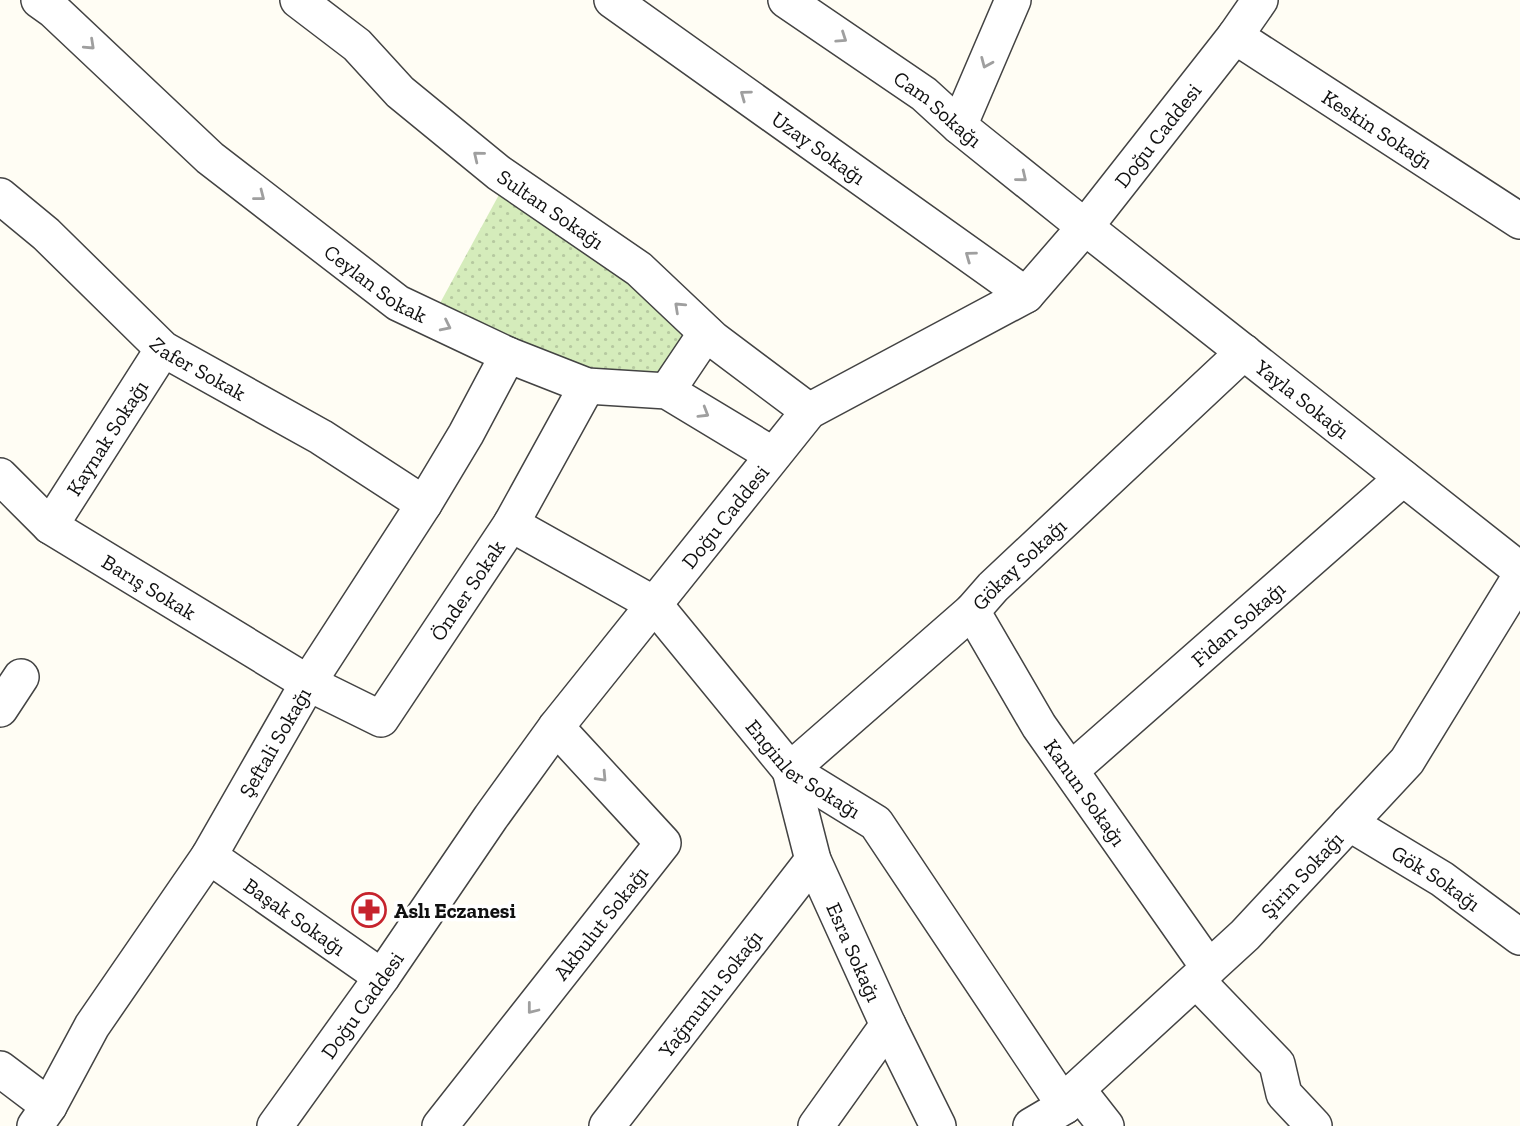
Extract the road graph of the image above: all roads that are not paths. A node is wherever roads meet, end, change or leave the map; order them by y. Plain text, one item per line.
1 (39, 0) edge
2 (298, 0) edge
3 (612, 0) edge
4 (786, 0) edge
5 (1013, 0) edge
6 (1260, 0) edge
7 (1235, 36) junction
8 (960, 126) junction
9 (0, 196) edge
10 (1520, 221) edge
11 (1085, 227) junction
12 (1026, 295) junction
13 (706, 333) junction
14 (163, 349) junction
15 (1244, 352) junction
16 (508, 355) junction
17 (587, 386) junction
18 (667, 391) junction
19 (809, 411) junction
20 (773, 455) junction
21 (0, 476) edge
22 (1403, 478) junction
23 (424, 504) junction
24 (511, 524) junction
25 (50, 526) junction
26 (1520, 570) edge
27 (1520, 577) edge
28 (654, 604) junction
29 (972, 611) junction
30 (21, 677) dead end
31 (308, 682) junction
32 (0, 709) edge
33 (556, 727) junction
34 (790, 770) junction
35 (1071, 770) junction
36 (1349, 823) junction
37 (209, 856) junction
38 (813, 860) junction
39 (1520, 937) edge
40 (1203, 975) junction
41 (382, 977) junction
42 (888, 1026) junction
43 (0, 1069) edge
44 (1071, 1098) junction
45 (42, 1116) edge
46 (275, 1126) edge
47 (440, 1126) edge
48 (607, 1126) edge
49 (816, 1126) edge
50 (939, 1126) edge
51 (1031, 1126) edge
52 (1106, 1126) edge
53 (1314, 1126) edge

1 -> 16 street, Ceylan Sokak
13 -> 2 street, Sultan Sokağı
12 -> 3 street, Uzay Sokağı
4 -> 8 street, Cam Sokağı
5 -> 8 street
6 - 7 street, Doğu Caddesi
7 - 10 street, Keskin Sokağı
7 - 11 street, Doğu Caddesi
8 -> 11 street, Cam Sokağı
9 - 14 street, Zafer Sokak
11 - 12 street, Doğu Caddesi
11 - 15 street, Yayla Sokağı
12 - 19 street, Doğu Caddesi
13 - 18 street
13 - 19 street, Sultan Sokağı
14 - 23 street, Zafer Sokak
14 - 25 street, Kaynak Sokağı
15 - 22 street, Yayla Sokağı
15 - 29 street, Gökay Sokağı
16 - 17 street, Ceylan Sokak
16 - 23 street, Şeftali Sokağı
17 - 18 street, Ceylan Sokak
17 - 24 street, Önder Sokak
18 -> 20 street, Ceylan Sokak
19 - 20 street, Doğu Caddesi
20 - 28 street, Doğu Caddesi
21 - 25 street, Barış Sokak
22 - 26 street, Yayla Sokağı
22 - 35 street, Fidan Sokağı
23 - 31 street, Şeftali Sokağı
24 - 28 street, Enginler Sokağı
24 - 31 street, Önder Sokak
25 - 31 street, Barış Sokak
27 - 36 street, Şirin Sokağı
28 - 33 street, Doğu Caddesi
28 - 34 street, Enginler Sokağı
29 - 34 street, Gökay Sokağı
29 - 35 street, Kanun Sokağı
30 - 32 street
31 - 37 street, Şeftali Sokağı
33 - 41 street, Doğu Caddesi
33 -> 47 street, Akbulut Sokağı
34 - 38 street, Esra Sokağı
34 - 44 street, Enginler Sokağı
35 - 40 street, Kanun Sokağı
36 - 39 street, Gök Sokağı
36 - 40 street, Şirin Sokağı
37 - 41 street, Başak Sokağı
37 - 45 street, Şeftali Sokağı
38 - 42 street, Esra Sokağı
38 - 48 street, Yağmurlu Sokağı
40 - 44 street, Şirin Sokağı
40 - 53 street, Kanun Sokağı
41 - 46 street, Doğu Caddesi
42 - 49 street
42 - 50 street, Esra Sokağı
43 - 45 street
44 - 51 street, Şirin Sokağı
44 - 52 street, Enginler Sokağı

